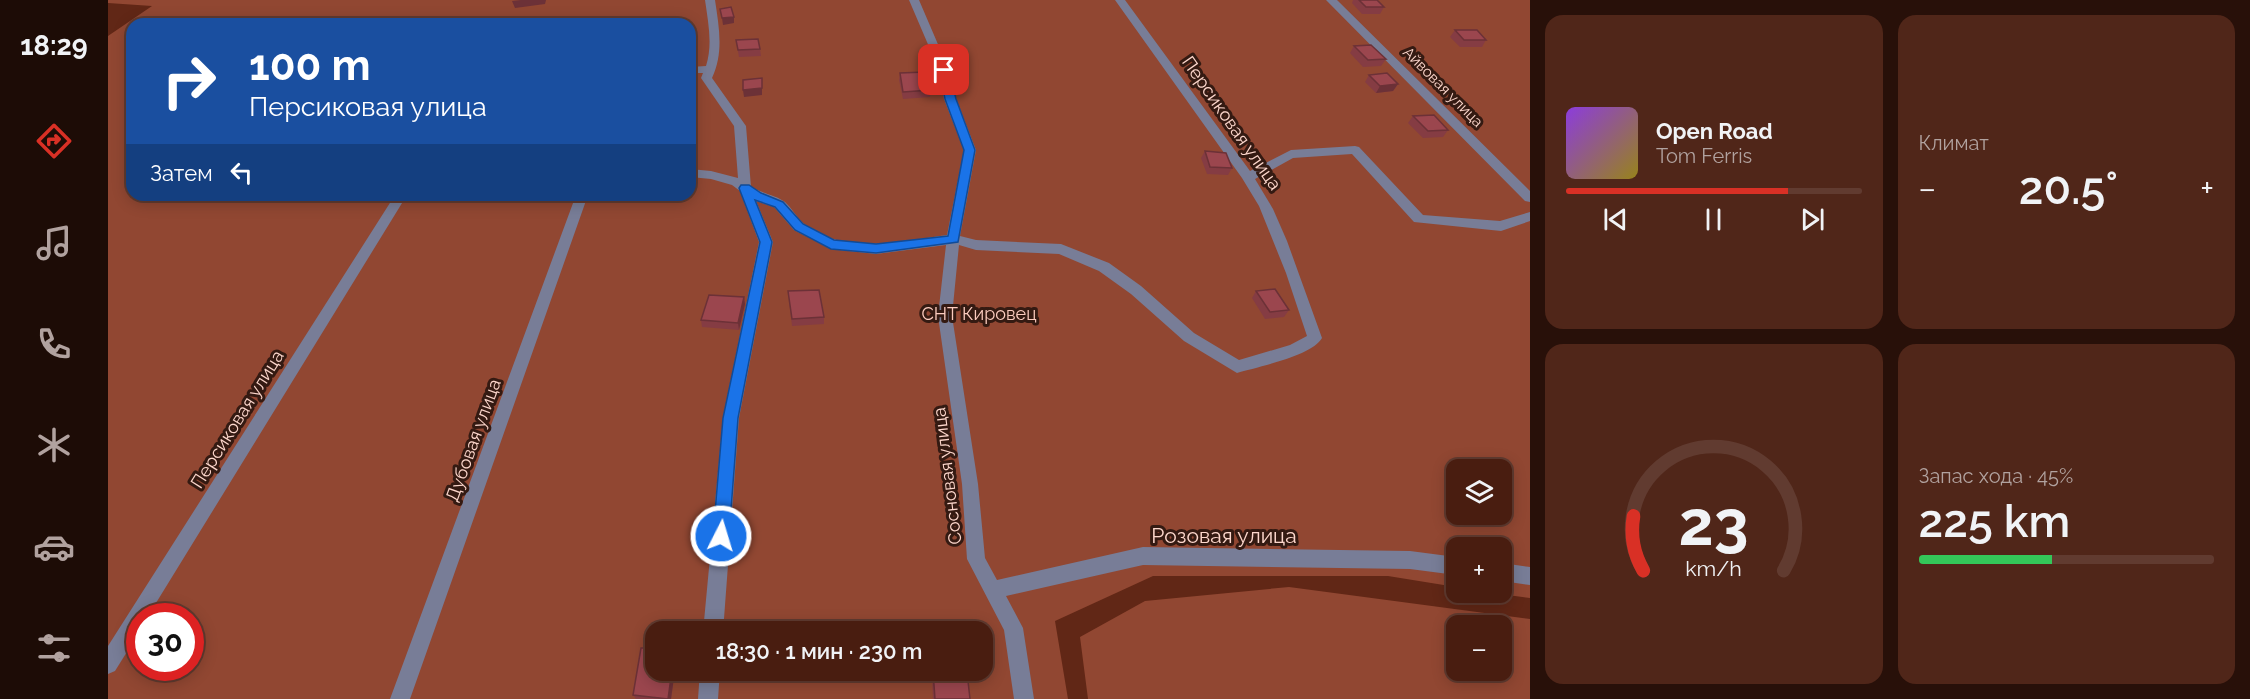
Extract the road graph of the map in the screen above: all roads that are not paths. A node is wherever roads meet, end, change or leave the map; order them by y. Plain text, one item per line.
1 (710, 0) edge
2 (914, 0) edge
3 (1120, 0) edge
4 (1331, 0) edge
5 (711, 69) junction
6 (696, 70) edge
7 (696, 174) edge
8 (1248, 177) junction
9 (745, 188) junction
10 (1530, 198) edge
11 (397, 201) edge
12 (580, 201) edge
13 (1530, 216) edge
14 (953, 239) junction
15 (1446, 565) edge
16 (1512, 573) edge
17 (1530, 576) edge
18 (993, 590) junction
19 (714, 621) edge
20 (108, 664) edge
21 (709, 681) edge
22 (400, 699) edge
23 (708, 699) edge
24 (1024, 699) edge

1 - 5 street
2 - 14 street, Сосновая улица
3 - 8 street, Персиковая улица
4 - 10 street, Айвовая улица
5 - 6 street
5 - 9 street
7 - 9 street, Персиковая улица
8 - 13 street
8 - 14 street, Персиковая улица
9 - 14 street, Персиковая улица
9 - 19 street
11 - 20 street, Персиковая улица
12 - 22 street, Дубовая улица
14 - 18 street, Сосновая улица
15 - 18 street, Розовая улица
16 - 17 street
18 - 24 street, Сосновая улица
21 - 23 street

